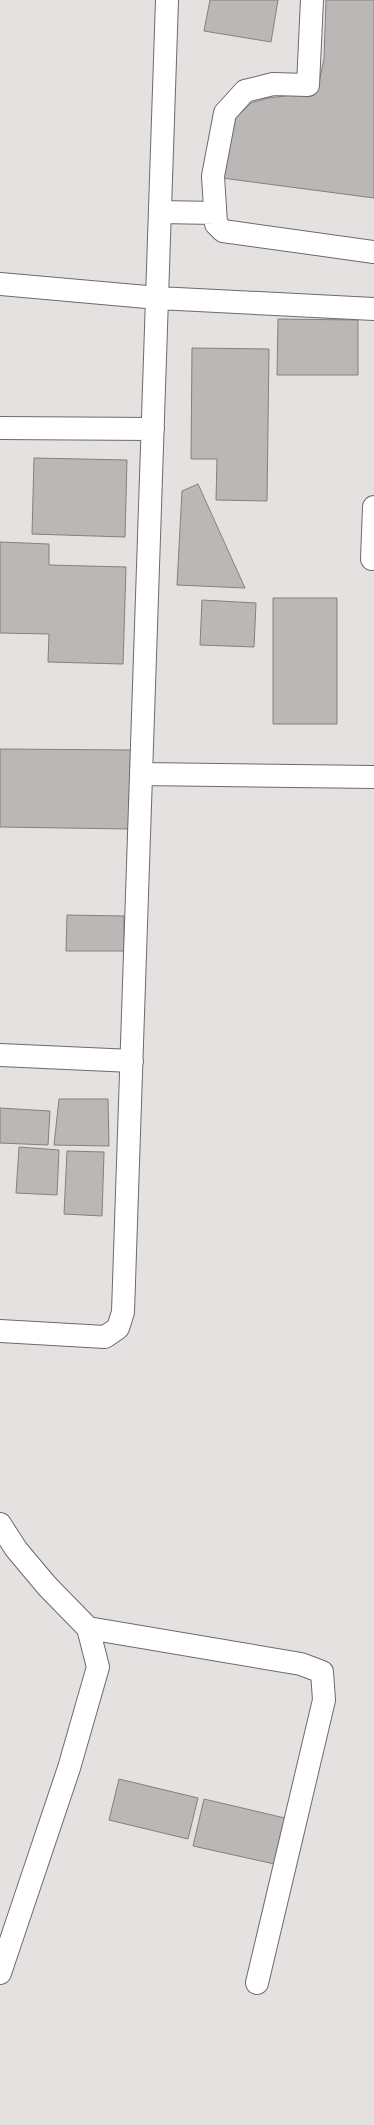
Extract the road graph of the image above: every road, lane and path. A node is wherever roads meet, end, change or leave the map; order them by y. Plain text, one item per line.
1 (167, 0) edge
2 (312, 0) edge
3 (160, 212) junction
4 (215, 213) junction
5 (374, 252) edge
6 (0, 284) edge
7 (158, 298) junction
8 (374, 309) edge
9 (0, 428) edge
10 (153, 430) junction
11 (374, 507) edge
12 (372, 559) dead end
13 (142, 774) junction
14 (374, 777) edge
15 (0, 1055) edge
16 (132, 1062) junction
17 (0, 1331) edge
18 (0, 1524) edge
19 (88, 1628) junction
20 (0, 1973) edge
21 (257, 1983) dead end

1 - 3 street
2 - 4 street
3 - 4 street
3 - 7 street
4 - 5 street
6 - 7 street
7 - 8 street
7 - 10 street
9 - 10 street
10 - 13 street
11 - 12 street
13 - 14 street
13 - 16 street
15 - 16 street
16 - 17 street
18 - 19 street
19 - 20 street
19 - 21 street

